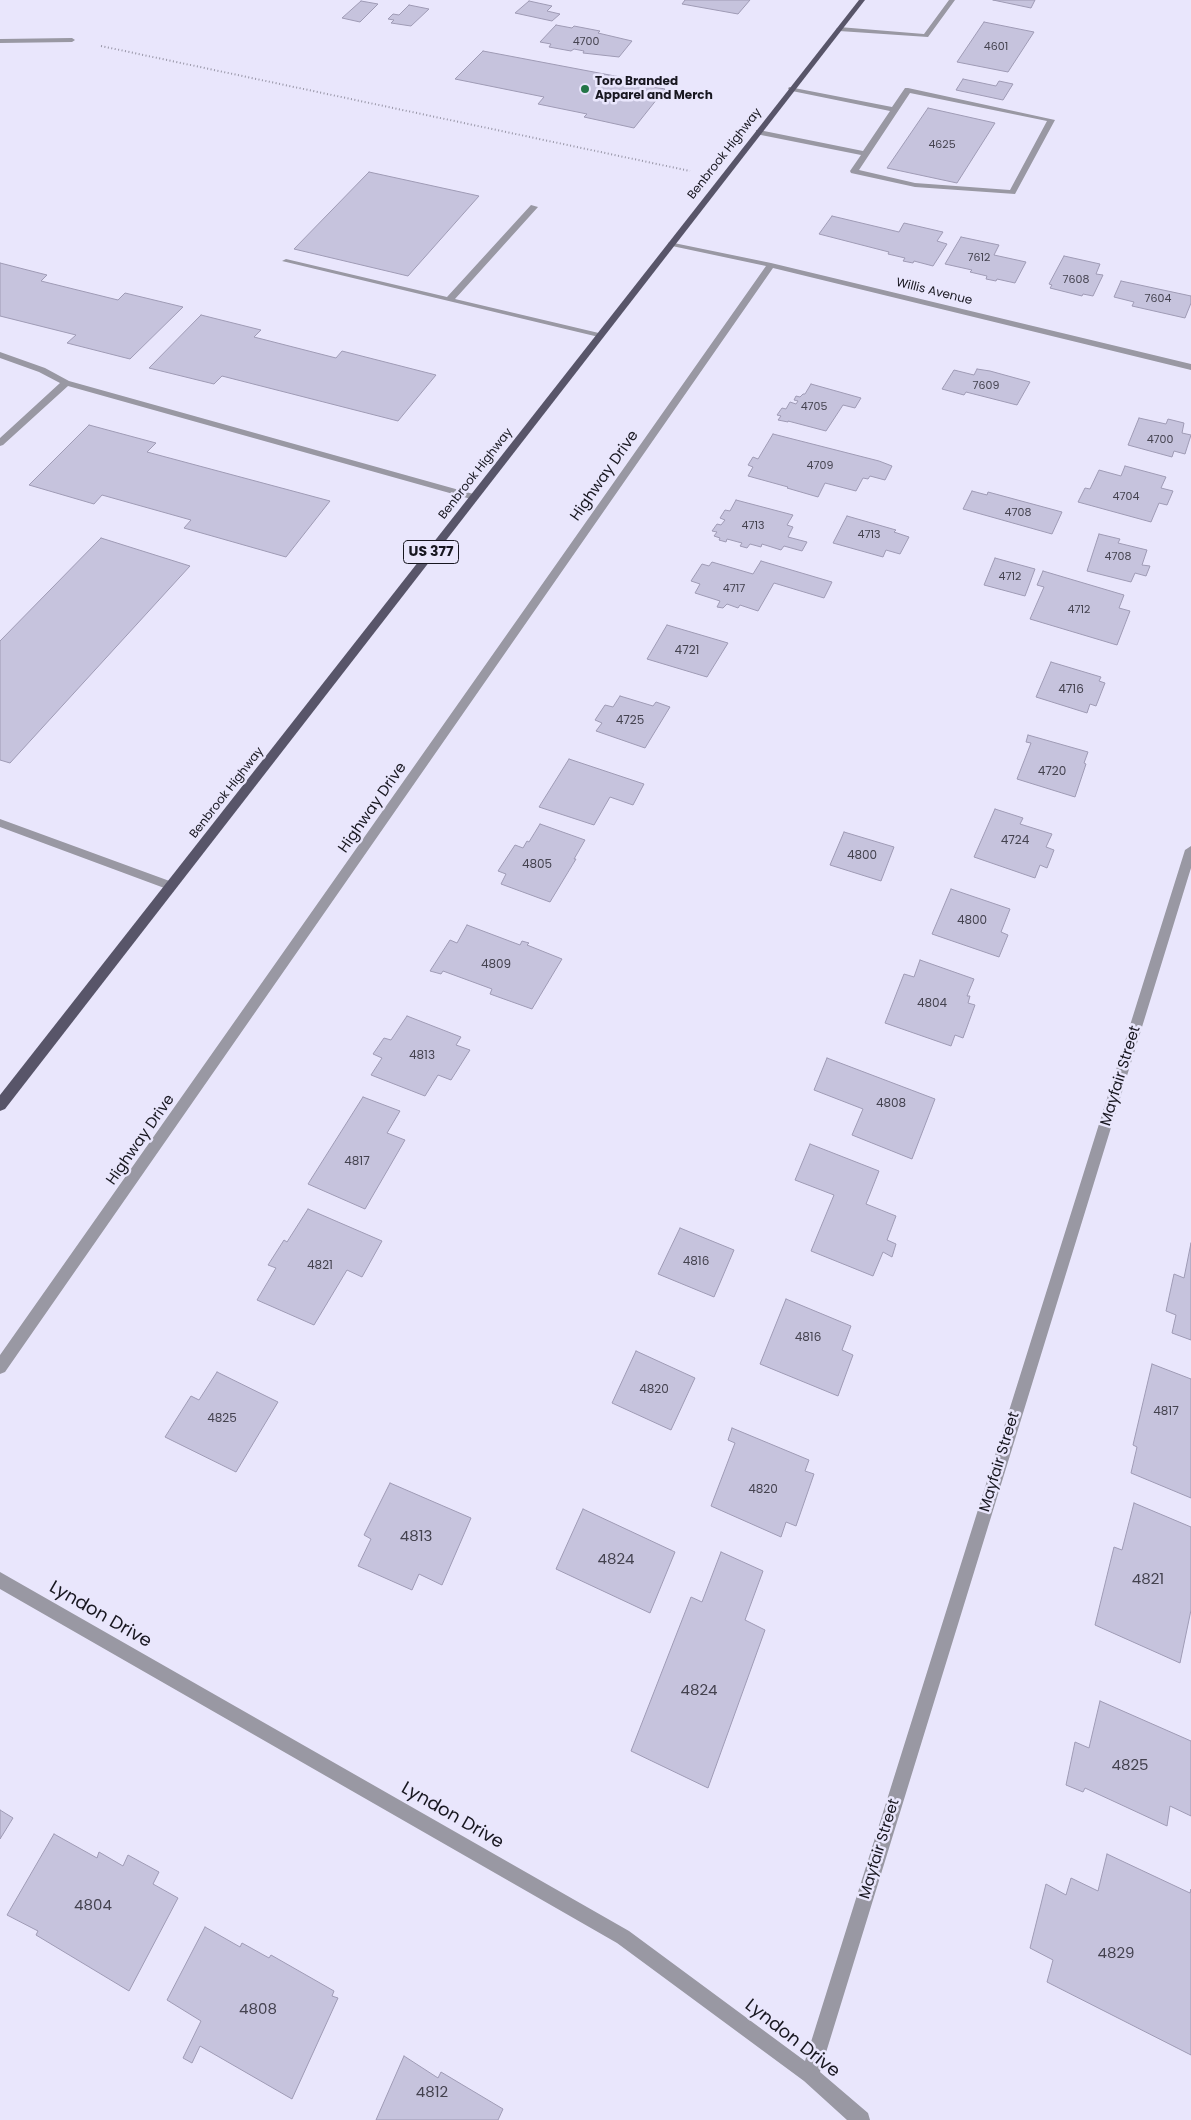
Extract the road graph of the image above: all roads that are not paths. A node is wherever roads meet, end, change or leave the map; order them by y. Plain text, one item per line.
1 (862, 0) edge
2 (952, 0) edge
3 (839, 29) junction
4 (72, 40) road end
5 (0, 41) edge
6 (792, 90) junction
7 (894, 110) junction
8 (759, 132) junction
9 (866, 154) junction
10 (534, 207) dead end
11 (672, 244) junction
12 (286, 261) dead end
13 (771, 265) junction
14 (449, 300) junction
15 (600, 336) junction
16 (0, 356) edge
17 (1191, 367) edge
18 (66, 383) junction
19 (0, 443) edge
20 (474, 497) junction
21 (0, 823) edge
22 (1191, 850) edge
23 (171, 886) junction
24 (0, 1105) edge
25 (0, 1367) edge
26 (0, 1580) edge
27 (810, 2075) junction
28 (861, 2120) edge

1 - 3 main road, Benbrook Highway / US 377
2 - 3 street
3 - 6 main road, Benbrook Highway / US 377
4 - 5 street
6 - 7 street
6 - 8 main road, Benbrook Highway / US 377
7 - 9 street
7 - 9 street
8 - 9 street
8 - 11 main road, Benbrook Highway / US 377
10 - 14 street
11 - 13 street, Willis Avenue
11 - 15 main road, Benbrook Highway / US 377
12 - 14 street
13 - 17 street, Willis Avenue
13 - 25 street, Highway Drive
14 - 15 street
15 - 20 main road, Benbrook Highway / US 377
16 - 18 street
18 - 19 street
18 - 20 street
20 - 23 main road, Benbrook Highway / US 377
21 - 23 street
22 - 27 street, Mayfair Street
23 - 24 main road, Benbrook Highway / US 377
26 - 27 street, Lyndon Drive
27 - 28 street, Lyndon Drive

